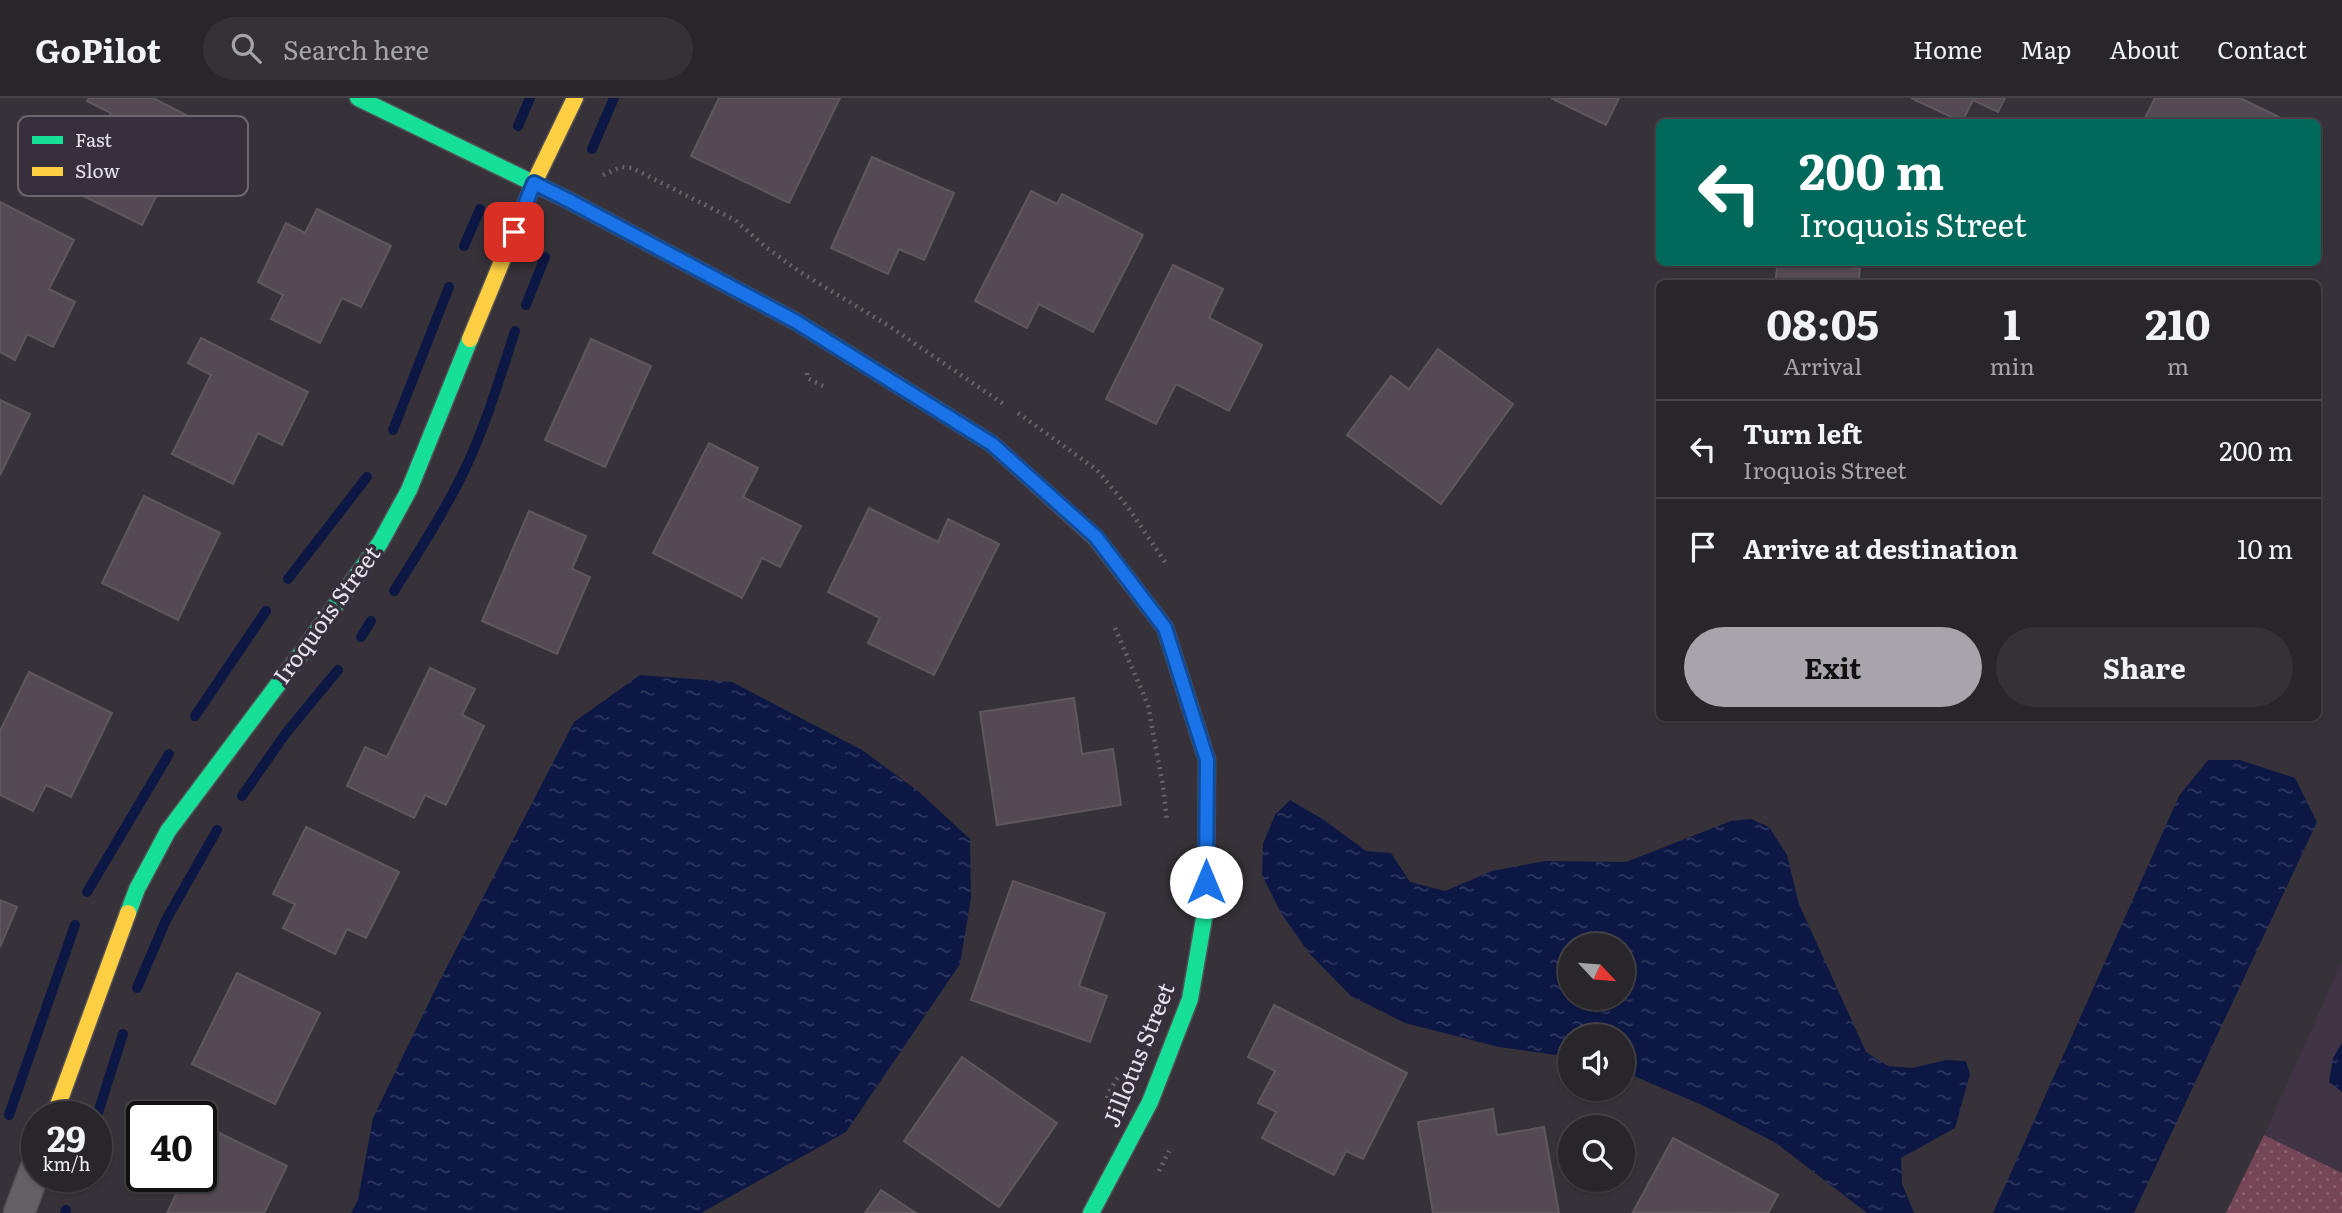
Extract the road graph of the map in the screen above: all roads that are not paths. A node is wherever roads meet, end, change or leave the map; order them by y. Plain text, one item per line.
1 (358, 98) edge
2 (575, 98) edge
3 (534, 183) junction
4 (59, 1101) edge
5 (27, 1192) edge
6 (19, 1213) edge
7 (1091, 1213) edge

1 - 3 street, Jillotus Street
2 - 3 street, Iroquois Street
3 - 4 street, Iroquois Street
3 - 7 street, Jillotus Street
5 - 6 street

